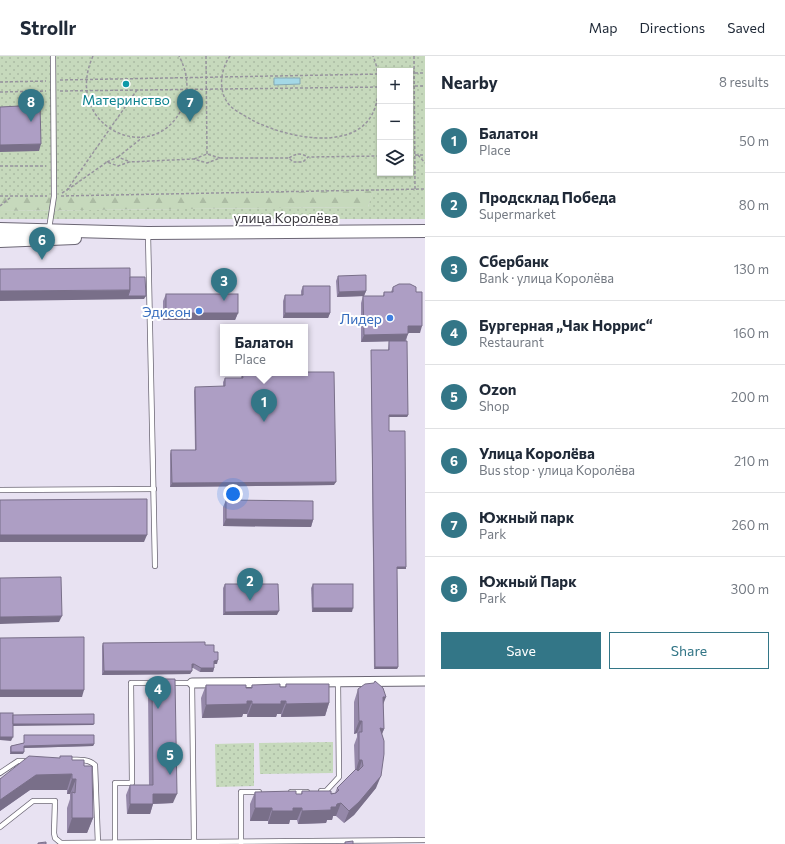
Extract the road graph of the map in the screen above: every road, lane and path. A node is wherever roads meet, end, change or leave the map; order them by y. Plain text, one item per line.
1 (53, 56) edge
2 (93, 56) edge
3 (179, 56) edge
4 (206, 56) edge
5 (230, 56) edge
6 (373, 56) edge
7 (414, 56) edge
8 (377, 68) edge
9 (414, 73) junction
10 (425, 73) edge
11 (377, 74) edge
12 (222, 77) junction
13 (187, 78) junction
14 (207, 78) junction
15 (86, 80) junction
16 (53, 81) junction
17 (0, 82) edge
18 (414, 86) junction
19 (425, 86) edge
20 (377, 87) edge
21 (207, 89) junction
22 (222, 89) junction
23 (137, 90) junction
24 (187, 90) junction
25 (53, 91) junction
26 (87, 91) junction
27 (0, 92) edge
28 (377, 99) edge
29 (109, 129) junction
30 (144, 137) junction
31 (207, 154) junction
32 (414, 155) junction
33 (418, 155) junction
34 (425, 155) edge
35 (377, 156) edge
36 (118, 157) junction
37 (308, 157) junction
38 (194, 158) junction
39 (220, 158) junction
40 (289, 158) junction
41 (107, 162) junction
42 (129, 162) junction
43 (425, 163) edge
44 (0, 166) edge
45 (54, 166) junction
46 (415, 189) junction
47 (425, 189) edge
48 (67, 190) junction
49 (62, 193) dead end
50 (0, 196) edge
51 (4, 196) junction
52 (12, 196) junction
53 (54, 196) junction
54 (5, 202) junction
55 (0, 206) edge
56 (0, 229) edge
57 (49, 231) junction
58 (425, 231) edge
59 (148, 233) junction
60 (0, 241) edge
61 (154, 489) junction
62 (0, 490) edge
63 (155, 566) dead end
64 (425, 681) edge
65 (338, 682) junction
66 (192, 683) junction
67 (33, 760) edge
68 (63, 760) edge
69 (0, 773) edge
70 (267, 792) edge
71 (282, 792) edge
72 (311, 792) edge
73 (319, 792) edge
74 (0, 827) edge
75 (425, 840) edge
76 (194, 842) junction
77 (115, 843) edge
78 (151, 843) edge
79 (221, 843) edge
80 (241, 843) edge
81 (98, 844) edge

1 - 16 lane
2 - 15 path
3 - 13 path
4 - 14 path
5 - 12 path
6 - 8 path
7 - 9 path
9 - 10 path
9 - 18 path
11 - 12 path
12 - 14 path
12 - 22 path
13 - 14 path
13 - 15 path
13 - 24 path
14 - 21 path
15 - 16 path
15 - 26 path
16 - 17 path
16 - 25 lane
18 - 19 path
18 - 32 path
20 - 22 path
21 - 22 path
21 - 24 path
21 - 31 path
22 - 28 path
23 - 24 path
23 - 26 path
23 - 29 path
24 - 30 path
25 - 26 path
25 - 27 path
25 - 45 lane
26 - 29 path
29 - 30 path
29 - 48 path
30 - 36 path
31 - 38 path
31 - 39 path
32 - 33 path
32 - 46 path
33 - 34 path
33 - 43 path
35 - 37 path
36 - 41 path
36 - 42 path
37 - 40 path
37 - 40 path
38 - 39 path
38 - 42 path
39 - 40 path
41 - 42 path
41 - 48 path
44 - 45 path
45 - 53 lane
46 - 47 path
46 - 53 path
48 - 49 path
50 - 51 path
51 - 52 path
51 - 54 path
52 - 53 path
52 - 54 path
53 - 57 lane
54 - 55 path
56 - 57 street, улица Королёва
57 - 59 street, улица Королёва
58 - 59 street, улица Королёва
59 - 60 street, улица Королёва
59 - 61 lane
61 - 62 lane
61 - 63 lane
64 - 65 street
65 - 66 street
65 - 73 lane
66 - 76 lane
66 - 77 lane
67 - 69 lane
68 - 81 lane
70 - 80 lane
71 - 72 lane
74 - 81 lane
75 - 80 lane
76 - 78 lane
76 - 79 lane
77 - 78 lane
77 - 81 lane
79 - 80 lane

